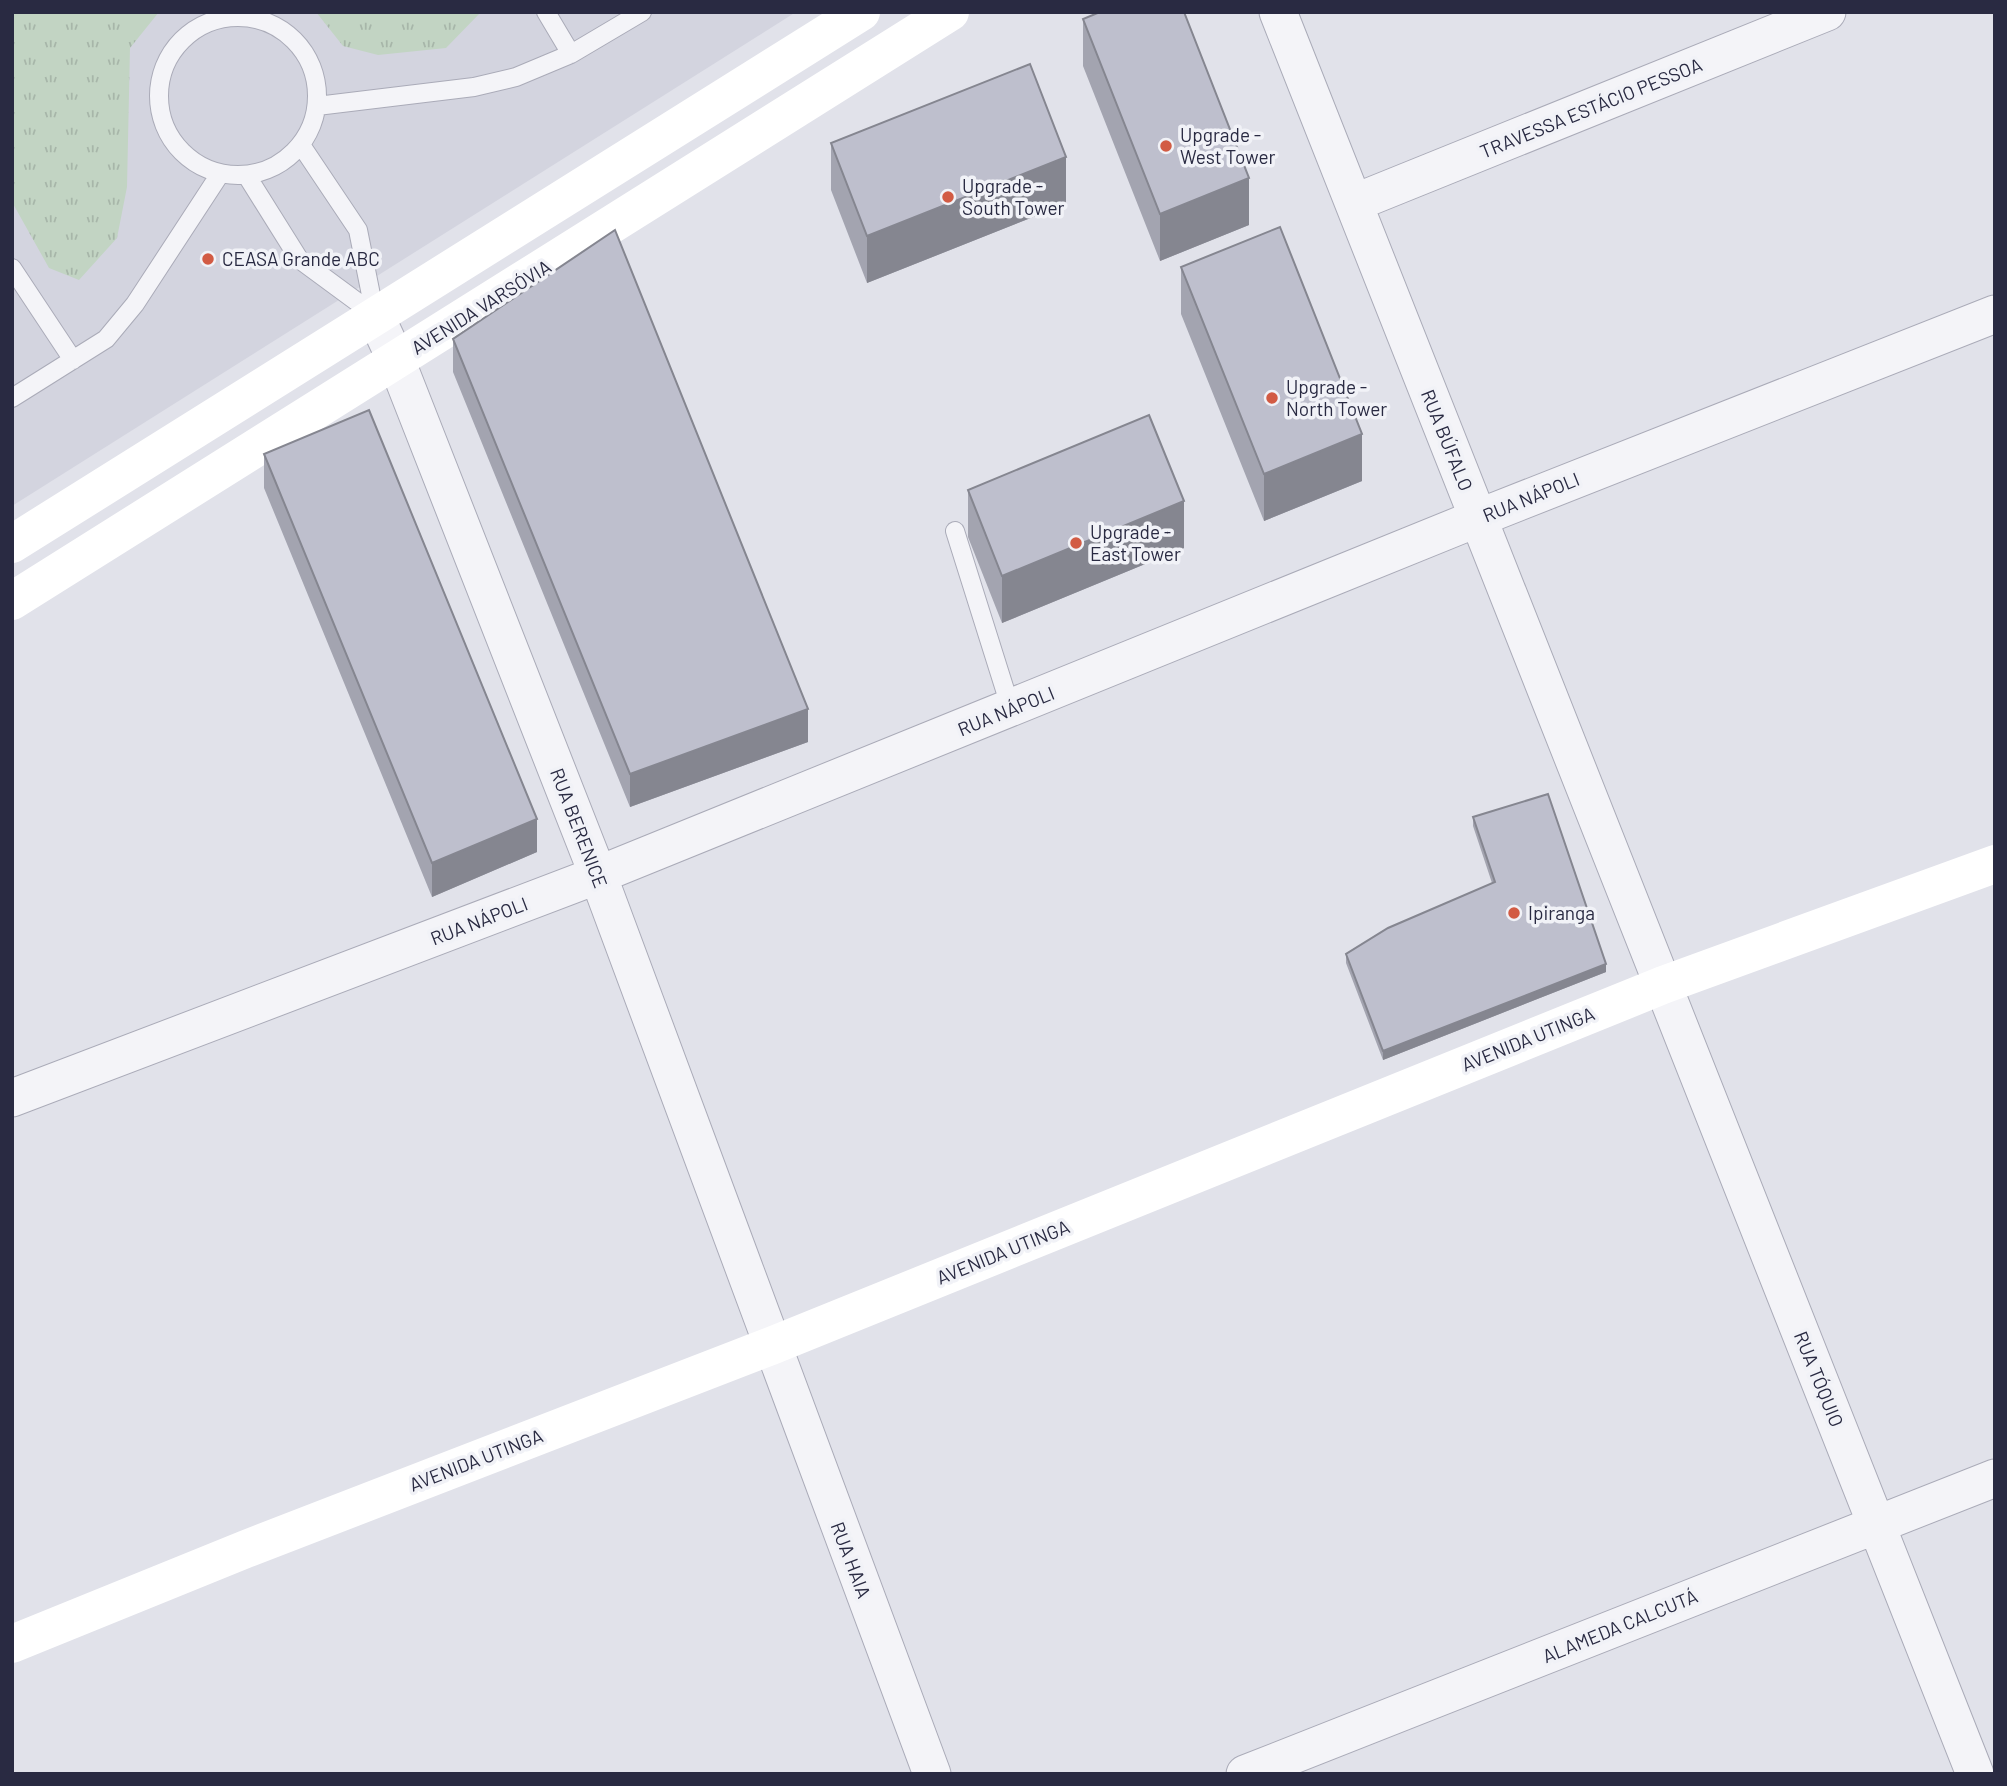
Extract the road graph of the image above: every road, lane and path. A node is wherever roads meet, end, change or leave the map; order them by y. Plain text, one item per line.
1 (547, 12) edge
2 (642, 12) edge
3 (861, 12) edge
4 (950, 12) edge
5 (1278, 12) edge
6 (1827, 12) edge
7 (571, 54) junction
8 (317, 106) junction
9 (301, 145) junction
10 (220, 174) junction
11 (247, 176) junction
12 (1354, 203) junction
13 (12, 268) edge
14 (1995, 314) edge
15 (375, 315) junction
16 (73, 360) junction
17 (396, 360) junction
18 (12, 398) edge
19 (1478, 518) junction
20 (955, 531) dead end
21 (12, 544) edge
22 (12, 601) edge
23 (1011, 709) junction
24 (1995, 864) edge
25 (598, 875) junction
26 (1662, 985) junction
27 (12, 1098) edge
28 (771, 1346) junction
29 (1995, 1478) edge
30 (1877, 1525) junction
31 (12, 1644) edge
32 (932, 1774) edge
33 (1245, 1774) edge
34 (1975, 1774) edge

1 - 7 lane
2 - 7 lane
3 - 15 main road
4 - 17 main road, AVENIDA VARSÓVIA
5 - 12 street, RUA BÚFALO
6 - 12 street, TRAVESSA ESTÁCIO PESSOA
7 - 8 lane
8 - 9 lane
8 - 10 lane
9 - 11 lane
9 - 15 lane
10 - 11 lane
10 - 16 lane
11 - 15 lane
12 - 19 street, RUA BÚFALO
13 - 16 lane
14 - 19 street, RUA NÁPOLI
15 - 17 street, RUA BERENICE
15 - 21 main road
16 - 18 lane
17 - 22 main road, AVENIDA VARSÓVIA
17 - 25 street, RUA BERENICE
19 - 23 street, RUA NÁPOLI
19 - 26 street, RUA BÚFALO
20 - 23 lane
23 - 25 street, RUA NÁPOLI
24 - 26 main road, AVENIDA UTINGA
25 - 27 street, RUA NÁPOLI
25 - 28 street, RUA BERENICE
26 - 28 main road, AVENIDA UTINGA
26 - 30 street, RUA TÓQUIO
28 - 31 main road, AVENIDA UTINGA
28 - 32 street, RUA HAIA
29 - 30 street, ALAMEDA CALCUTÁ
30 - 33 street, ALAMEDA CALCUTÁ
30 - 34 street, RUA TÓQUIO

